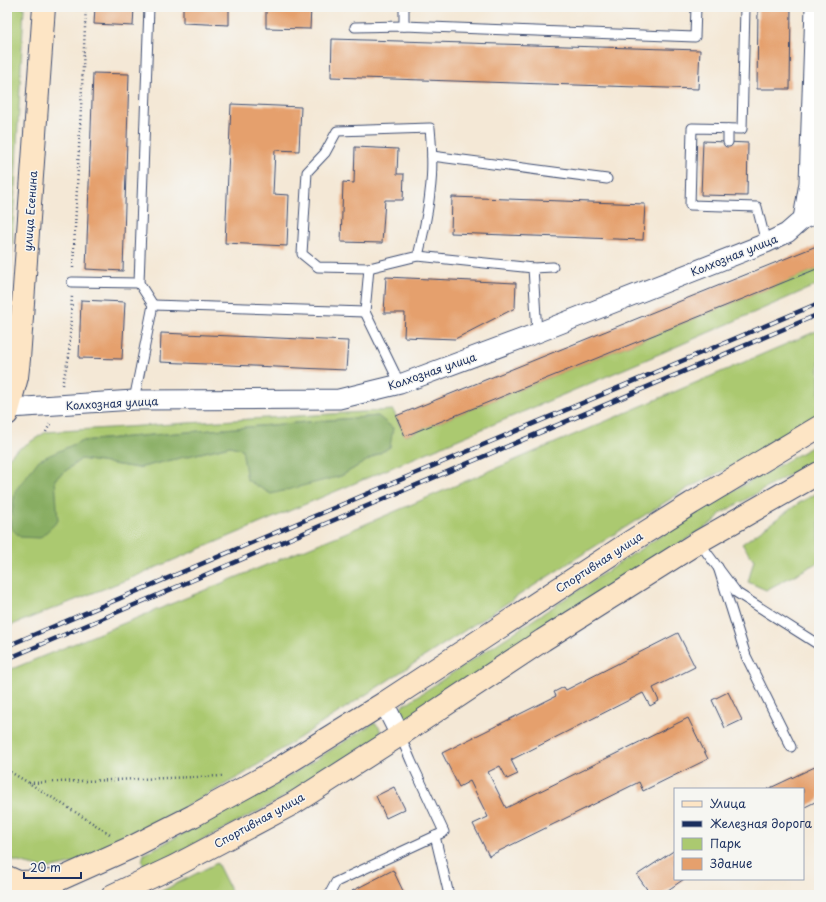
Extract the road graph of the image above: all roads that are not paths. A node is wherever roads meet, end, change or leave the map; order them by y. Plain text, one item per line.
1 (44, 7) edge
2 (150, 7) edge
3 (404, 7) edge
4 (696, 7) edge
5 (745, 7) edge
6 (814, 7) edge
7 (404, 26) junction
8 (355, 27) dead end
9 (728, 129) junction
10 (728, 142) dead end
11 (432, 156) junction
12 (607, 179) dead end
13 (811, 216) edge
14 (766, 243) junction
15 (418, 256) junction
16 (553, 267) dead end
17 (369, 268) junction
18 (533, 268) junction
19 (72, 282) road end
20 (139, 283) junction
21 (153, 305) junction
22 (365, 312) junction
23 (537, 333) junction
24 (13, 362) edge
25 (400, 384) junction
26 (134, 400) junction
27 (8, 411) edge
28 (819, 427) edge
29 (819, 473) edge
30 (700, 541) junction
31 (718, 567) junction
32 (819, 645) edge
33 (384, 703) junction
34 (400, 735) junction
35 (791, 747) dead end
36 (435, 836) junction
37 (7, 877) edge
38 (56, 881) junction
39 (33, 895) edge
40 (113, 895) edge
41 (329, 895) edge
42 (449, 895) edge

1 - 24 main road, улица Есенина
2 - 20 lane
3 - 7 lane
4 - 7 lane
5 - 9 lane
6 - 13 street, Колхозная улица
7 - 8 lane
9 - 10 lane
9 - 14 lane
11 - 12 lane
11 - 15 lane
11 - 17 lane
13 - 14 street, Колхозная улица
14 - 23 street, Колхозная улица
15 - 17 lane
15 - 18 lane
16 - 18 lane
17 - 22 lane
18 - 23 lane
19 - 20 lane
20 - 21 lane
21 - 22 lane
21 - 26 lane
22 - 25 lane
23 - 25 street, Колхозная улица
24 - 27 main road, улица Есенина
25 - 26 street, Колхозная улица
26 - 27 street, Колхозная улица
28 - 33 main road, Спортивная улица
29 - 30 main road, Спортивная улица
30 - 31 lane
30 - 34 main road, Спортивная улица
31 - 32 lane
31 - 35 lane
33 - 34 street
33 - 38 main road, Спортивная улица
34 - 36 lane
34 - 40 main road, Спортивная улица
36 - 41 lane
36 - 42 lane
37 - 38 main road
38 - 39 main road

